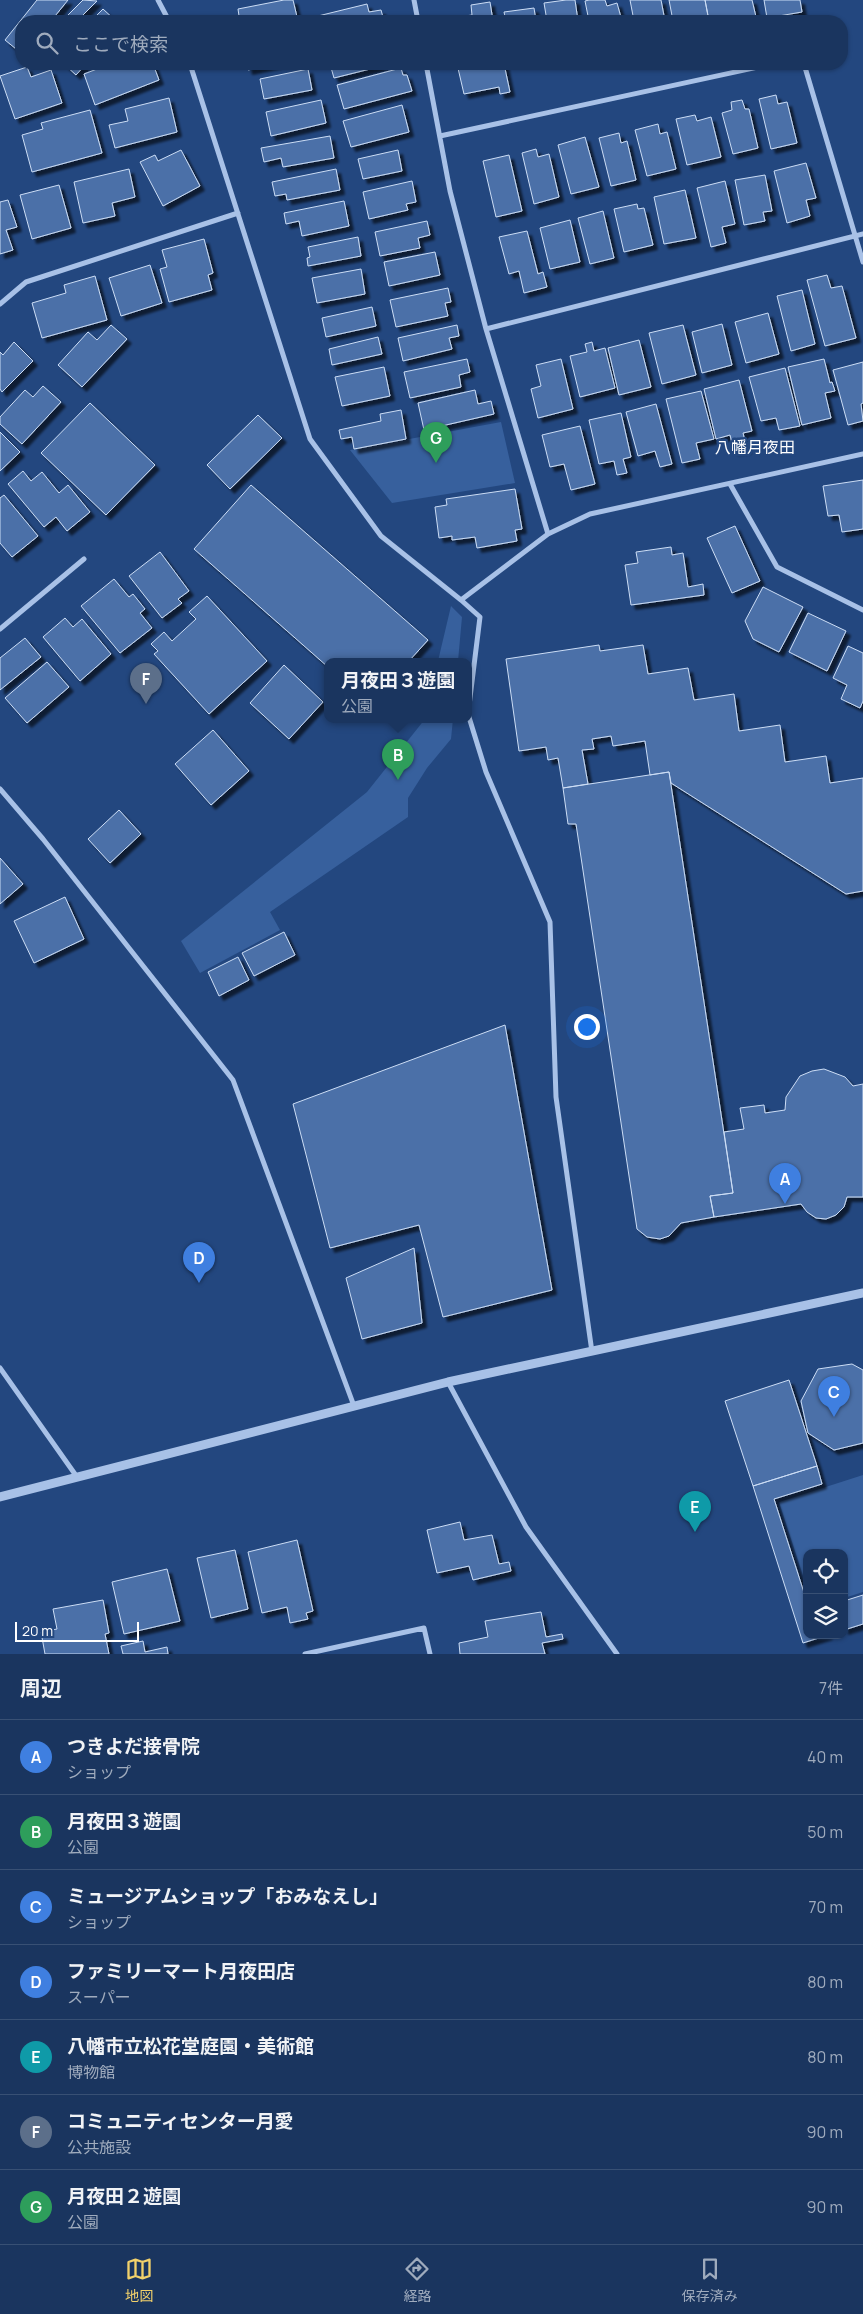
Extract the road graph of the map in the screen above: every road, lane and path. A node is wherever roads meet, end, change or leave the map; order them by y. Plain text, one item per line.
1 (158, 0) edge
2 (414, 0) edge
3 (166, 15) edge
4 (417, 15) edge
5 (192, 70) edge
6 (427, 70) edge
7 (744, 70) edge
8 (806, 70) edge
9 (440, 136) junction
10 (238, 213) junction
11 (863, 234) edge
12 (856, 236) junction
13 (863, 262) edge
14 (0, 304) edge
15 (486, 330) junction
16 (863, 454) edge
17 (730, 484) junction
18 (548, 534) junction
19 (84, 559) dead end
20 (461, 600) junction
21 (863, 610) edge
22 (0, 629) edge
23 (472, 682) edge
24 (471, 723) edge
25 (0, 790) edge
26 (863, 1293) edge
27 (592, 1352) junction
28 (0, 1368) edge
29 (448, 1382) junction
30 (354, 1406) junction
31 (77, 1478) junction
32 (0, 1497) edge
33 (305, 1654) edge
34 (430, 1654) edge
35 (617, 1654) edge

1 - 3 street
2 - 4 street
5 - 10 street
6 - 9 street
7 - 9 street
8 - 12 street
9 - 15 street
10 - 14 street
10 - 20 street
11 - 12 street
12 - 13 street
12 - 15 street
15 - 18 street
16 - 17 street
17 - 18 street
17 - 21 street
18 - 20 street
19 - 22 street
20 - 23 street
24 - 27 street
25 - 30 street
26 - 27 street
27 - 29 street
28 - 31 street
29 - 30 street
29 - 35 street
30 - 31 street
31 - 32 street
33 - 34 street

